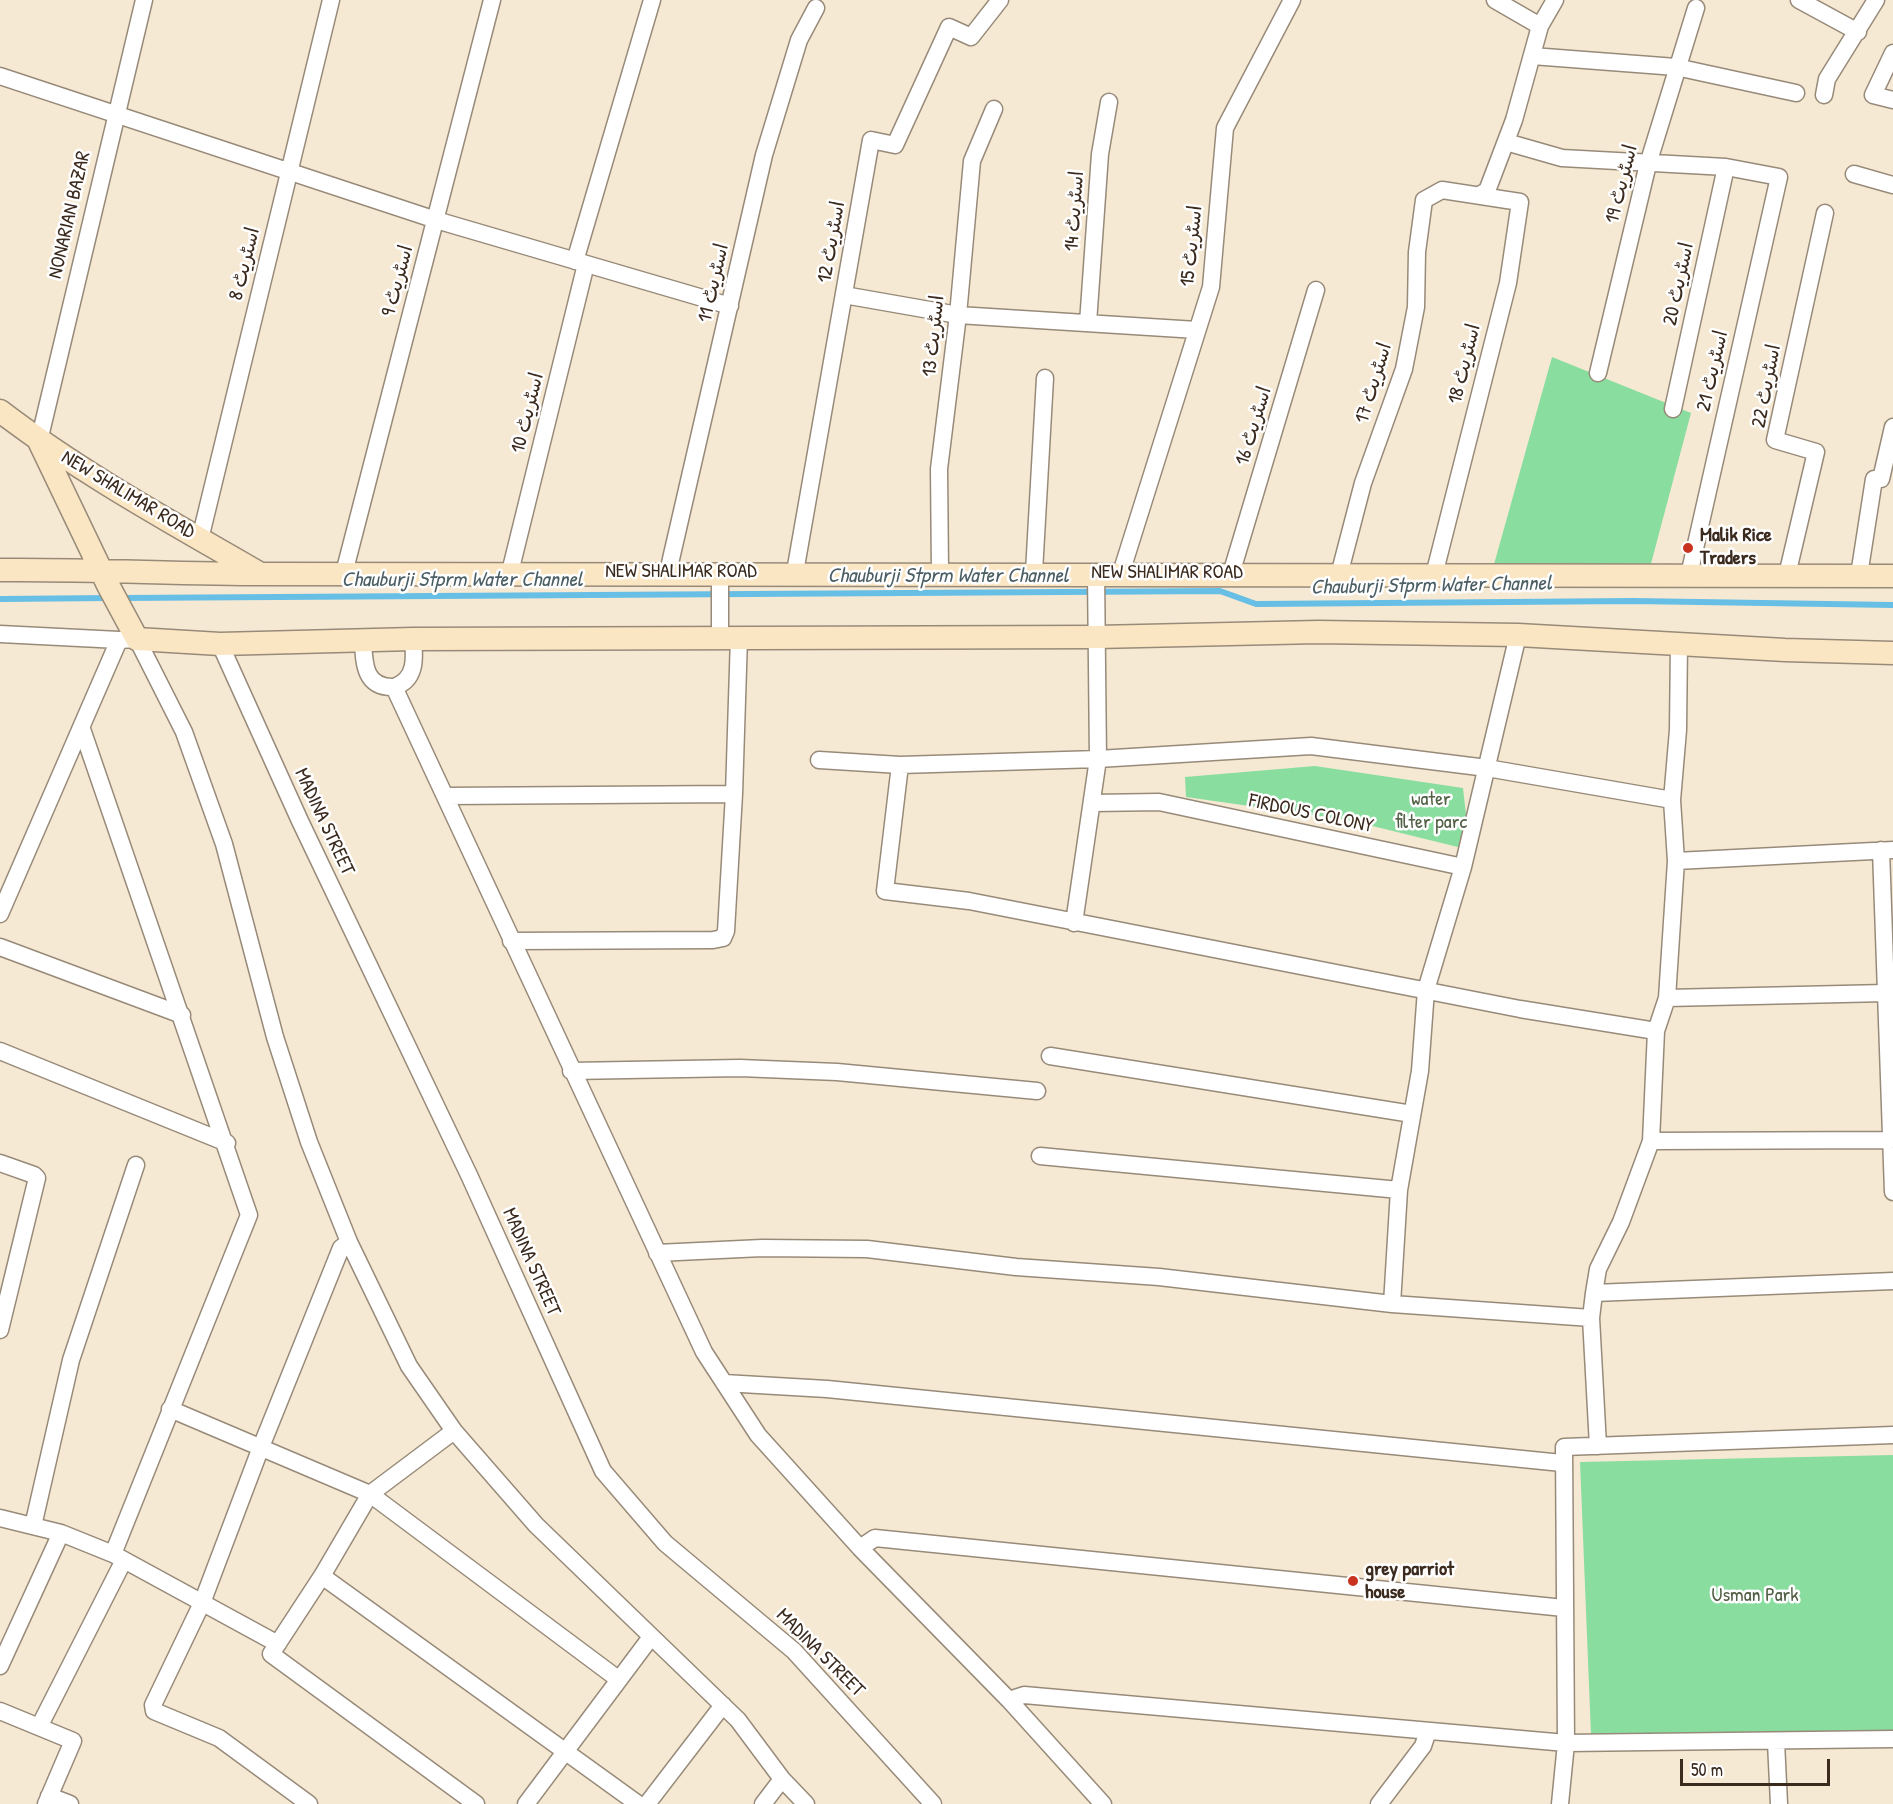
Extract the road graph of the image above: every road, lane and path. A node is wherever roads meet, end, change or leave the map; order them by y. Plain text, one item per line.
1 (144, 0) edge
2 (331, 0) edge
3 (492, 0) edge
4 (652, 0) edge
5 (1000, 0) edge
6 (1292, 0) edge
7 (1495, 0) edge
8 (1555, 0) edge
9 (1799, 0) edge
10 (1876, 0) edge
11 (816, 8) dead end
12 (1696, 8) dead end
13 (1540, 26) junction
14 (1858, 32) junction
15 (1893, 53) edge
16 (1532, 56) junction
17 (1676, 67) junction
18 (0, 76) edge
19 (1796, 93) dead end
20 (1824, 96) dead end
21 (1893, 100) edge
22 (1109, 102) dead end
23 (994, 109) dead end
24 (116, 114) junction
25 (1506, 142) junction
26 (1648, 164) junction
27 (1726, 167) junction
28 (290, 171) junction
29 (1854, 174) dead end
30 (1893, 185) edge
31 (1481, 194) junction
32 (1825, 213) dead end
33 (435, 220) junction
34 (581, 262) junction
35 (1316, 290) dead end
36 (844, 295) junction
37 (730, 306) junction
38 (958, 315) junction
39 (1088, 323) junction
40 (1197, 330) junction
41 (1598, 373) dead end
42 (1045, 378) dead end
43 (1672, 409) dead end
44 (0, 411) edge
45 (1893, 427) edge
46 (39, 441) junction
47 (1891, 447) edge
48 (200, 539) junction
49 (0, 570) edge
50 (510, 572) junction
51 (668, 572) junction
52 (795, 572) junction
53 (940, 572) junction
54 (1034, 572) junction
55 (344, 573) junction
56 (1121, 573) junction
57 (260, 574) junction
58 (1232, 574) junction
59 (1339, 574) junction
60 (1434, 574) junction
61 (1689, 575) junction
62 (1787, 575) junction
63 (1859, 576) junction
64 (1893, 576) edge
65 (104, 577) junction
66 (720, 578) junction
67 (1096, 580) junction
68 (1097, 630) junction
69 (726, 632) junction
70 (0, 634) edge
71 (1518, 635) junction
72 (129, 636) junction
73 (413, 639) junction
74 (363, 640) junction
75 (220, 644) junction
76 (1680, 644) junction
77 (1893, 653) edge
78 (394, 687) junction
79 (82, 729) junction
80 (1098, 759) junction
81 (819, 760) dead end
82 (900, 765) junction
83 (1487, 768) junction
84 (734, 794) junction
85 (445, 796) junction
86 (1672, 800) junction
87 (1093, 803) junction
88 (1887, 850) edge
89 (1676, 861) junction
90 (1463, 867) junction
91 (0, 914) edge
92 (1074, 923) junction
93 (511, 941) junction
94 (0, 947) edge
95 (1426, 990) junction
96 (1886, 993) junction
97 (1667, 998) junction
98 (183, 1015) junction
99 (1656, 1031) junction
100 (0, 1051) edge
101 (1050, 1056) dead end
102 (571, 1071) junction
103 (1037, 1091) dead end
104 (1412, 1114) junction
105 (1891, 1140) junction
106 (1651, 1141) junction
107 (226, 1143) junction
108 (1040, 1156) dead end
109 (0, 1163) edge
110 (136, 1165) dead end
111 (1399, 1190) junction
112 (1893, 1192) edge
113 (349, 1242) junction
114 (657, 1253) junction
115 (1893, 1281) edge
116 (1594, 1293) junction
117 (1392, 1304) junction
118 (1592, 1318) junction
119 (0, 1330) edge
120 (724, 1383) junction
121 (170, 1409) junction
122 (454, 1431) junction
123 (1893, 1435) edge
124 (1598, 1446) junction
125 (261, 1447) junction
126 (1562, 1463) junction
127 (370, 1494) junction
128 (0, 1518) edge
129 (33, 1526) junction
130 (61, 1533) junction
131 (860, 1548) junction
132 (118, 1557) junction
133 (322, 1576) junction
134 (202, 1603) junction
135 (1564, 1608) junction
136 (651, 1637) junction
137 (278, 1644) junction
138 (0, 1666) edge
139 (618, 1679) junction
140 (1009, 1700) junction
141 (723, 1705) junction
142 (0, 1711) edge
143 (39, 1727) junction
144 (1428, 1731) junction
145 (1893, 1739) edge
146 (1776, 1742) junction
147 (1566, 1743) junction
148 (565, 1752) junction
149 (782, 1779) junction
150 (48, 1800) edge
151 (70, 1804) edge
152 (309, 1804) edge
153 (476, 1804) edge
154 (526, 1804) edge
155 (638, 1804) edge
156 (647, 1804) edge
157 (763, 1804) edge
158 (806, 1804) edge
159 (933, 1804) edge
160 (1103, 1804) edge
161 (1379, 1804) edge
162 (1560, 1804) edge
163 (1779, 1804) edge

1 - 24 street, NONARIAN BAZAR
2 - 28 street, اسٹریٹ 8
3 - 33 street, اسٹریٹ 9
4 - 34 street, اسٹریٹ 10
5 - 36 street, اسٹریٹ 12
6 - 40 street, اسٹریٹ 15
7 - 13 street
8 - 13 street
9 - 14 street
10 - 14 street
11 - 37 street, اسٹریٹ 11
12 - 17 street, اسٹریٹ 19
13 - 16 street
14 - 20 street
15 - 21 street
16 - 17 street
16 - 25 street
17 - 19 street
17 - 26 street, اسٹریٹ 19
18 - 24 street
22 - 39 street, اسٹریٹ 14
23 - 38 street, اسٹریٹ 13
24 - 28 street
24 - 46 street, NONARIAN BAZAR
25 - 26 street
25 - 31 street
26 - 27 street
26 - 41 street, اسٹریٹ 19
27 - 43 street, اسٹریٹ 20
27 - 61 street, اسٹریٹ 21
28 - 33 street
28 - 48 street, اسٹریٹ 8
29 - 30 street
31 - 59 street, اسٹریٹ 17
31 - 60 street, اسٹریٹ 18
32 - 62 street, اسٹریٹ 22
33 - 34 street
33 - 55 street, اسٹریٹ 9
34 - 37 street
34 - 50 street, اسٹریٹ 10
35 - 58 street, اسٹریٹ 16
36 - 38 street
36 - 52 street, اسٹریٹ 12
37 - 51 street, اسٹریٹ 11
38 - 39 street
38 - 53 street, اسٹریٹ 13
39 - 40 street
40 - 56 street, اسٹریٹ 15
42 - 54 street
44 - 46 street, NEW SHALIMAR ROAD
45 - 47 street
46 - 48 street, NEW SHALIMAR ROAD
46 - 65 street
47 - 63 street
48 - 57 street, NEW SHALIMAR ROAD
49 - 65 street, NEW SHALIMAR ROAD
50 - 51 street, NEW SHALIMAR ROAD
50 - 55 street, NEW SHALIMAR ROAD
51 - 66 street, NEW SHALIMAR ROAD
52 - 53 street, NEW SHALIMAR ROAD
52 - 66 street, NEW SHALIMAR ROAD
53 - 54 street, NEW SHALIMAR ROAD
54 - 67 street, NEW SHALIMAR ROAD
55 - 57 street, NEW SHALIMAR ROAD
56 - 58 street, NEW SHALIMAR ROAD
56 - 67 street, NEW SHALIMAR ROAD
57 - 65 street, NEW SHALIMAR ROAD
58 - 59 street, NEW SHALIMAR ROAD
59 - 60 street, NEW SHALIMAR ROAD
60 - 61 street, NEW SHALIMAR ROAD
61 - 62 street, NEW SHALIMAR ROAD
62 - 63 street, NEW SHALIMAR ROAD
63 - 64 street, NEW SHALIMAR ROAD
65 - 72 street
66 - 69 street
67 - 68 street
68 - 69 street
68 - 71 street
68 - 80 street
69 - 73 street
69 - 84 street
70 - 72 street
71 - 76 street
71 - 83 street
72 - 75 street
72 - 79 street
72 - 113 street
73 - 74 street
73 - 78 street
74 - 75 street
74 - 78 street
75 - 159 street, MADINA STREET
76 - 77 street
76 - 86 street
78 - 85 street
79 - 91 street
79 - 98 street
80 - 82 street
80 - 83 street
80 - 87 street
81 - 82 street
82 - 92 street
83 - 86 street
83 - 90 street
84 - 85 street
84 - 93 street
85 - 93 street
86 - 89 street
87 - 90 street, FIRDOUS COLONY
87 - 92 street
88 - 89 street
88 - 96 street
89 - 97 street
90 - 95 street
92 - 95 street
93 - 102 street
94 - 98 street
95 - 99 street
95 - 104 street
96 - 97 street
96 - 105 street
97 - 99 street
98 - 107 street
99 - 106 street
100 - 107 street
101 - 104 street
102 - 103 street
102 - 114 street
104 - 111 street
105 - 106 street
105 - 112 street
106 - 116 street
107 - 121 street
108 - 111 street
109 - 119 street
110 - 129 street
111 - 117 street
113 - 122 street
113 - 125 street
114 - 117 street
114 - 120 street
115 - 116 street
116 - 118 street
117 - 118 street
118 - 124 street
120 - 126 street
120 - 131 street
121 - 125 street
121 - 132 street
122 - 127 street
122 - 136 street
123 - 124 street
124 - 126 street
125 - 127 street
125 - 134 street
126 - 135 street
127 - 133 street
127 - 139 street
128 - 129 street
129 - 130 street
130 - 132 street
130 - 138 street
131 - 135 street
131 - 140 street
132 - 134 street
132 - 143 street
133 - 137 street
133 - 148 street
134 - 137 street
134 - 152 street
135 - 147 street
136 - 139 street
136 - 141 street
137 - 153 street
139 - 148 street
140 - 144 street
140 - 160 street
141 - 149 street
141 - 156 street
142 - 143 street
143 - 150 street
144 - 147 street
144 - 161 street
145 - 146 street
146 - 147 street
146 - 163 street
147 - 162 street
148 - 154 street
148 - 155 street
149 - 157 street
149 - 158 street
150 - 151 street

